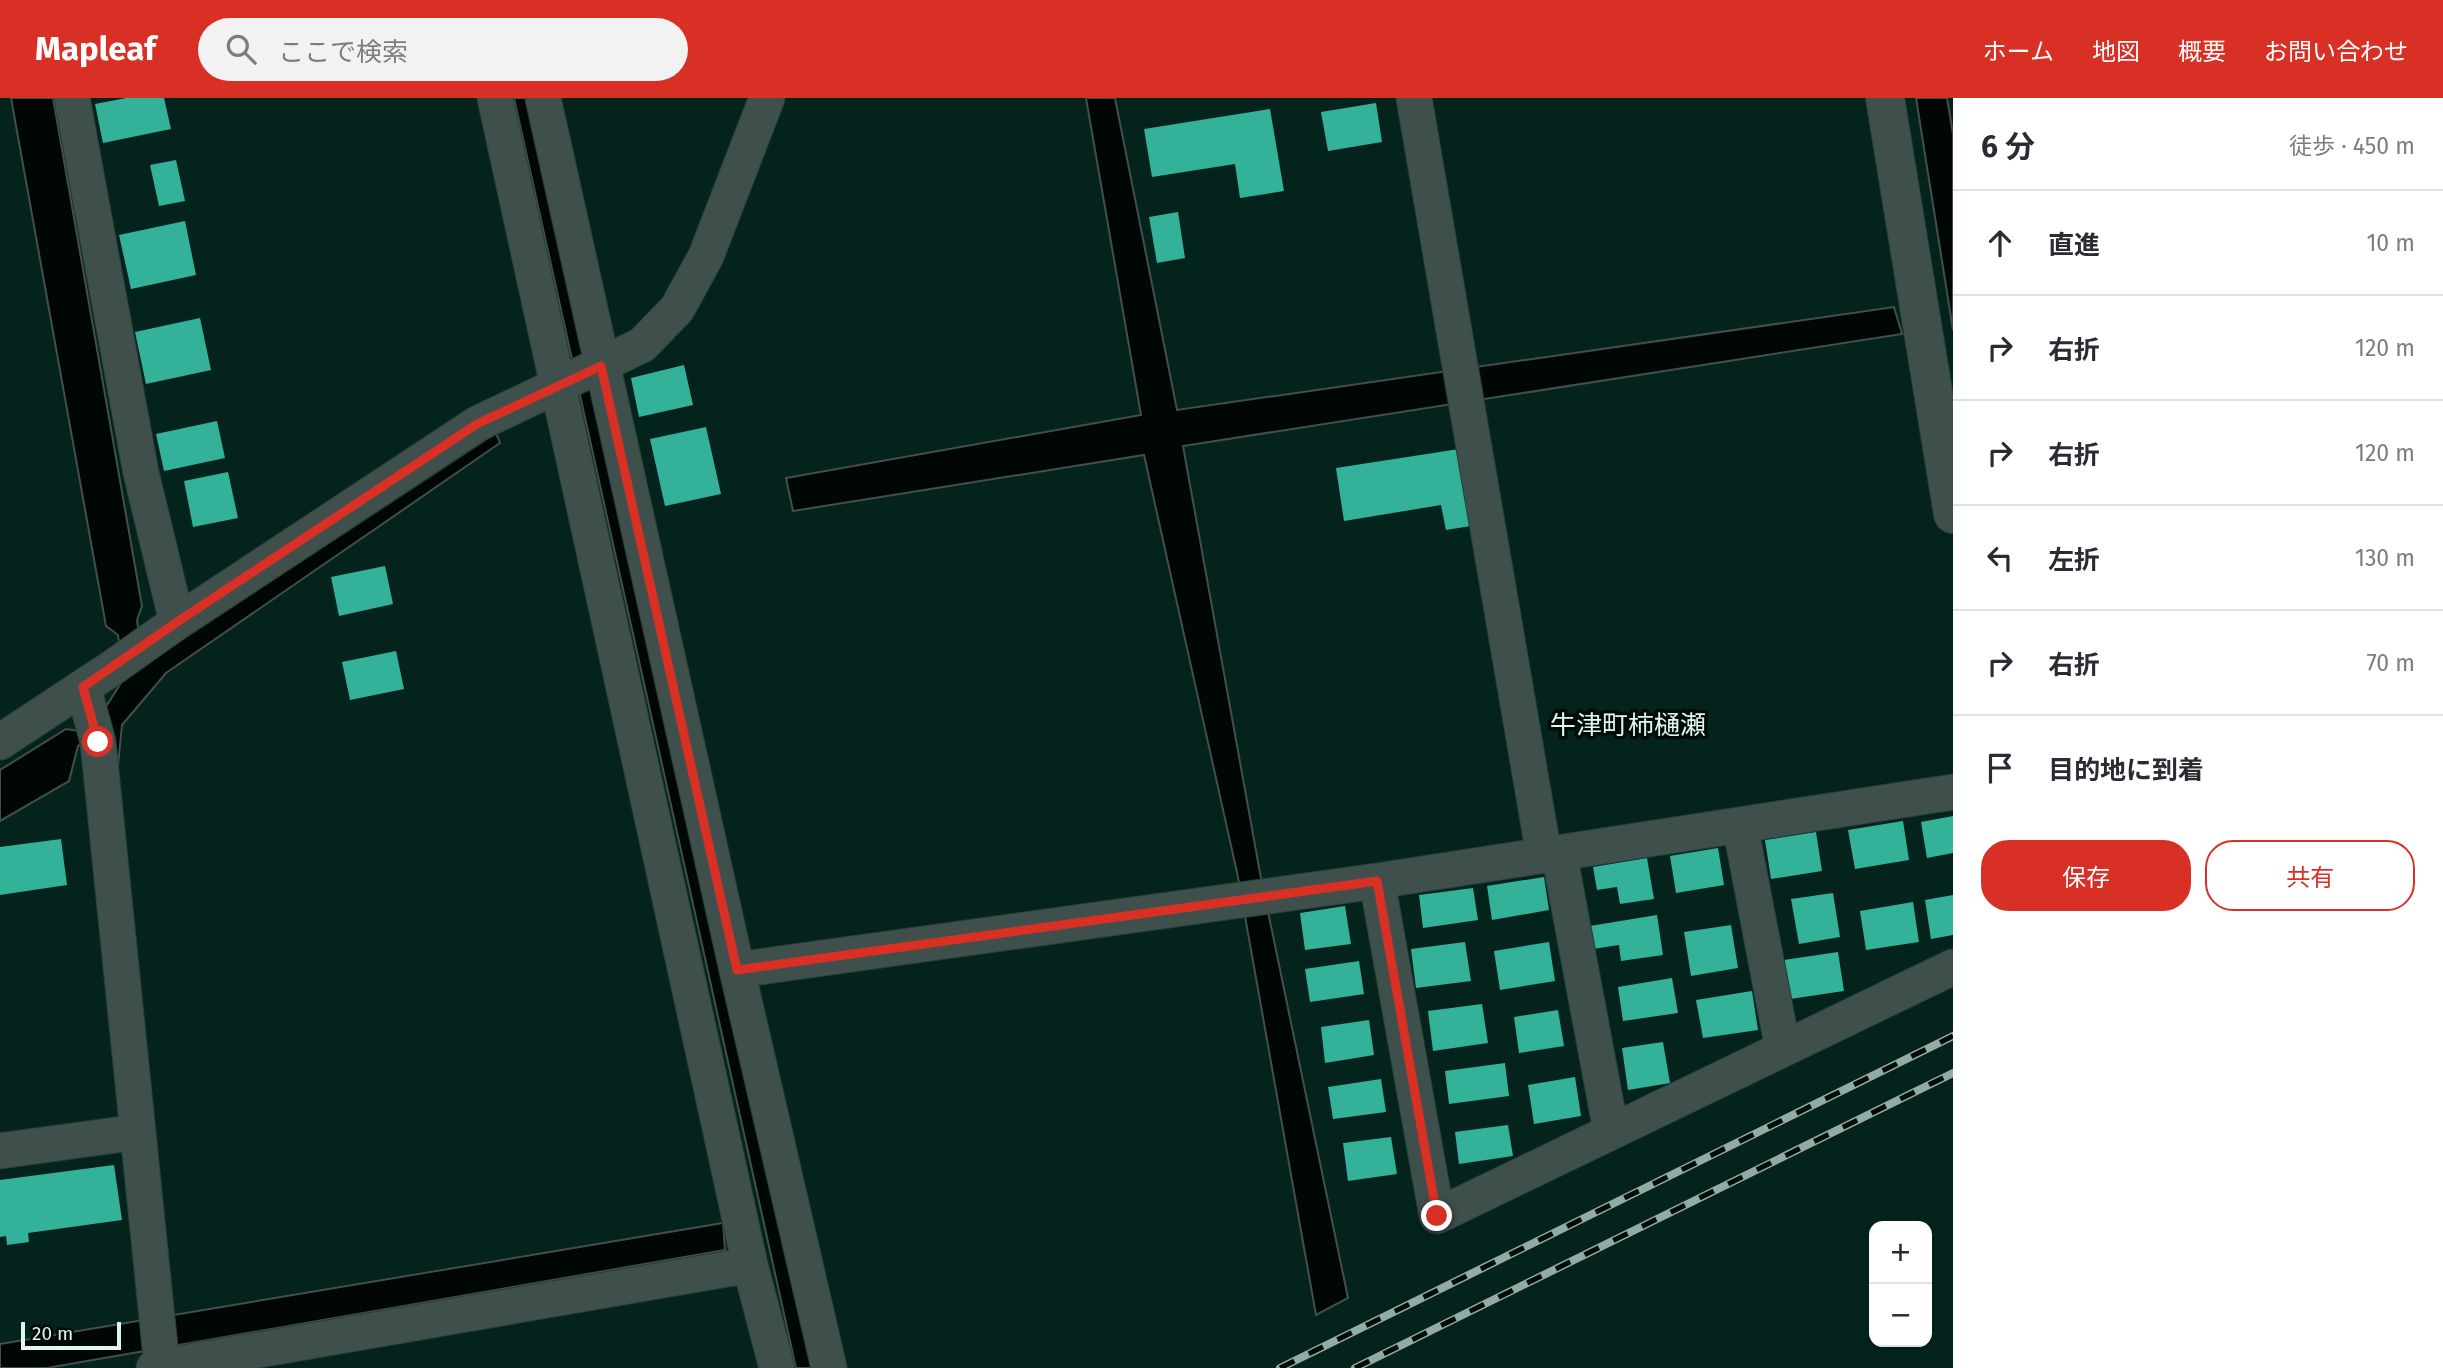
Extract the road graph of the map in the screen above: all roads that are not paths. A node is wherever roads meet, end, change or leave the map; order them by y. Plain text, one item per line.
1 (72, 98) edge
2 (495, 98) edge
3 (543, 98) edge
4 (767, 98) edge
5 (1414, 98) edge
6 (1885, 98) edge
7 (601, 366) junction
8 (558, 386) junction
9 (1953, 514) edge
10 (177, 622) junction
11 (90, 713) junction
12 (0, 742) edge
13 (1953, 792) edge
14 (1740, 825) junction
15 (1551, 854) junction
16 (1377, 881) junction
17 (1953, 967) edge
18 (737, 970) junction
19 (1783, 1049) junction
20 (1611, 1131) junction
21 (138, 1132) junction
22 (0, 1151) edge
23 (750, 1265) junction
24 (158, 1367) edge
25 (777, 1368) edge
26 (830, 1368) edge

1 - 10 street
2 - 8 street
3 - 7 street
4 - 7 street
5 - 15 street
6 - 9 street
7 - 8 street
7 - 18 street
8 - 10 street
8 - 23 street
10 - 11 street
11 - 12 street
11 - 21 street
13 - 14 street
14 - 15 street
14 - 19 street
15 - 16 street
15 - 20 street
16 - 18 street
16 - 20 street
17 - 19 street
18 - 26 street
19 - 20 street
21 - 22 street
21 - 24 street
23 - 24 street
23 - 25 street

